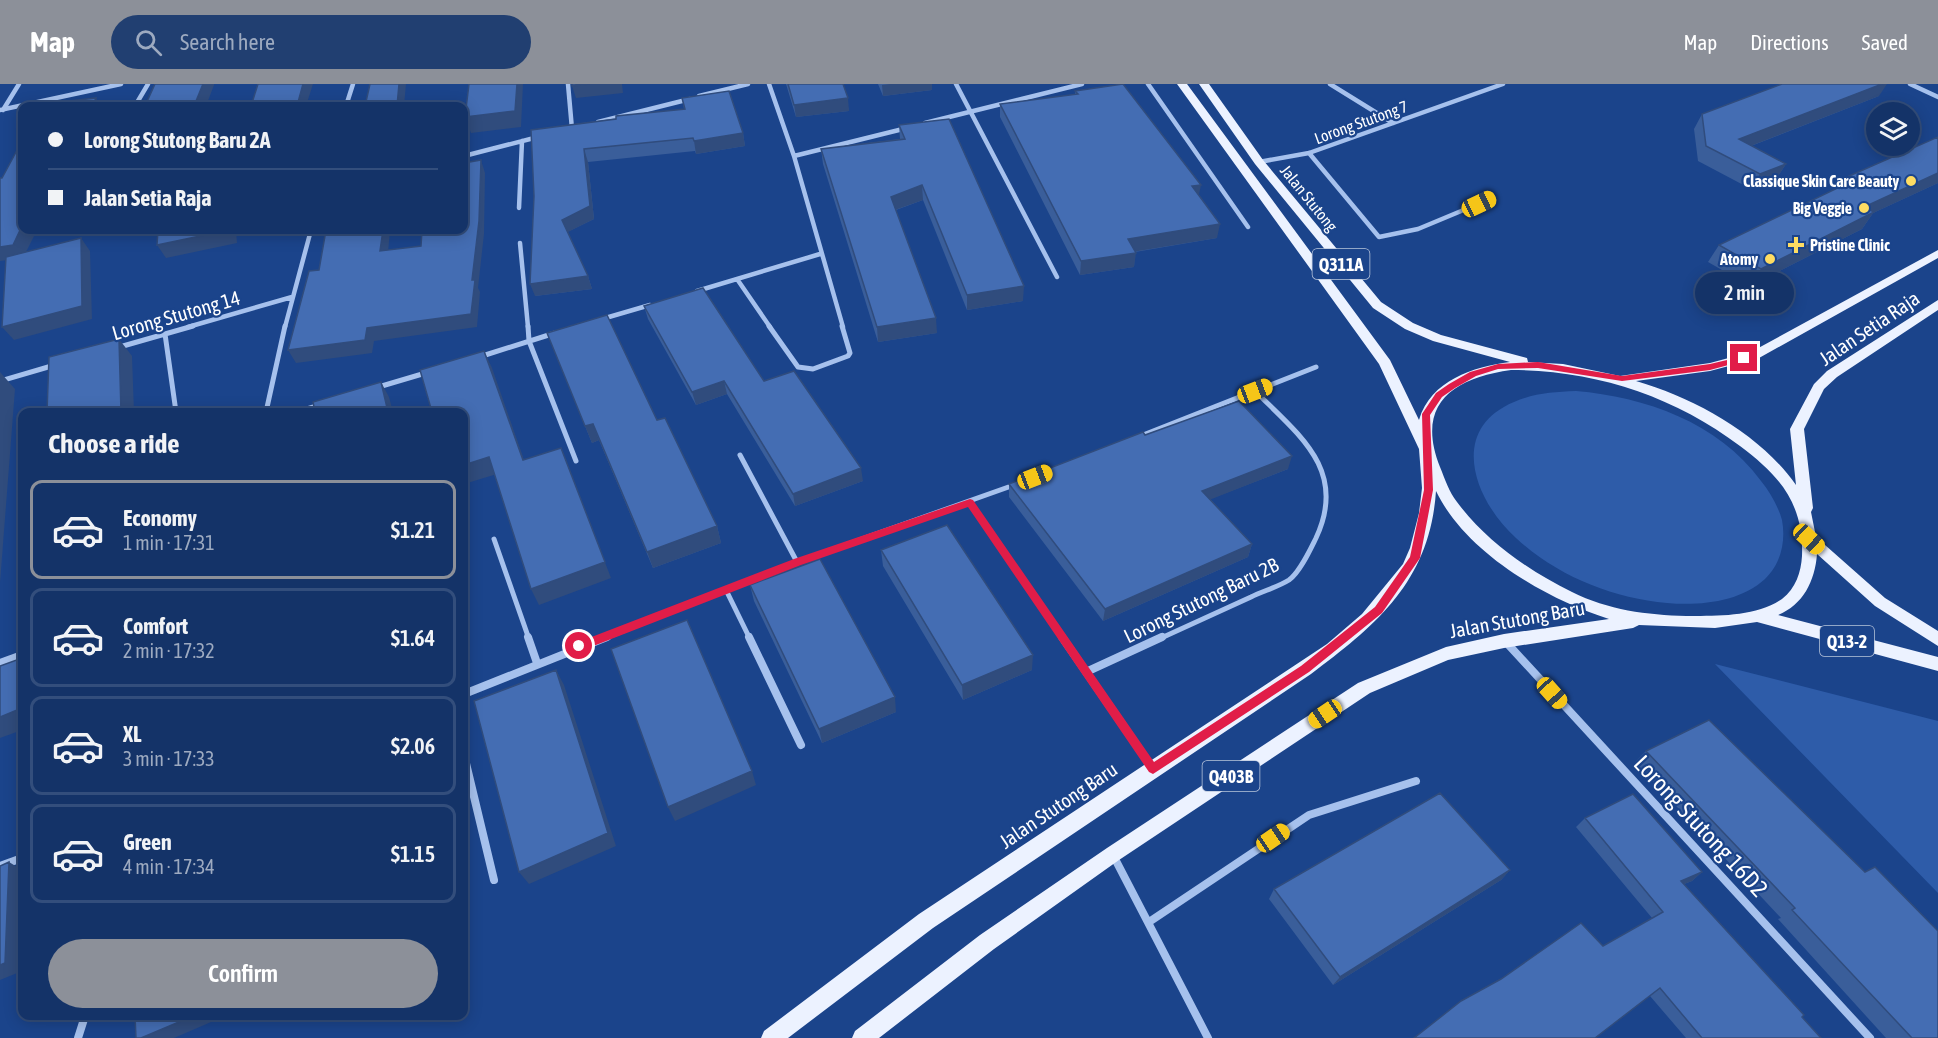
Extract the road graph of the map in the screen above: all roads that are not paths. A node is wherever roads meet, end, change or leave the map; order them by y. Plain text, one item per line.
1 (19, 84) edge
2 (121, 84) edge
3 (148, 84) edge
4 (353, 84) edge
5 (568, 84) edge
6 (748, 84) edge
7 (769, 84) edge
8 (956, 84) edge
9 (1082, 84) edge
10 (1148, 84) edge
11 (1182, 84) edge
12 (1204, 84) edge
13 (1330, 84) edge
14 (1503, 84) edge
15 (1910, 84) edge
16 (1938, 97) edge
17 (38, 102) edge
18 (137, 102) edge
19 (347, 102) edge
20 (18, 106) edge
21 (1, 110) edge
22 (970, 112) junction
23 (596, 123) edge
24 (1393, 123) junction
25 (584, 126) edge
26 (572, 129) junction
27 (562, 131) edge
28 (542, 136) edge
29 (522, 141) junction
30 (1309, 153) junction
31 (468, 155) edge
32 (794, 156) junction
33 (1259, 162) junction
34 (1490, 199) dead end
35 (519, 208) dead end
36 (1248, 227) dead end
37 (310, 234) edge
38 (520, 243) dead end
39 (1938, 253) edge
40 (820, 254) junction
41 (1057, 276) dead end
42 (737, 279) junction
43 (694, 292) edge
44 (291, 297) junction
45 (661, 302) edge
46 (1938, 304) edge
47 (595, 321) edge
48 (562, 331) edge
49 (165, 334) junction
50 (529, 341) junction
51 (108, 350) edge
52 (474, 358) edge
53 (63, 363) edge
54 (1538, 365) junction
55 (1316, 367) dead end
56 (441, 368) edge
57 (1622, 378) junction
58 (0, 381) edge
59 (1255, 391) junction
60 (363, 392) edge
61 (330, 402) edge
62 (175, 408) edge
63 (267, 408) edge
64 (310, 408) edge
65 (1134, 438) edge
66 (1426, 449) junction
67 (740, 455) dead end
68 (576, 461) dead end
69 (1024, 481) edge
70 (970, 502) junction
71 (1807, 520) junction
72 (494, 539) dead end
73 (1809, 539) junction
74 (797, 562) junction
75 (726, 590) junction
76 (1757, 616) junction
77 (1647, 620) junction
78 (1938, 639) edge
79 (1504, 641) junction
80 (18, 656) edge
81 (0, 663) edge
82 (537, 663) junction
83 (1938, 664) edge
84 (1086, 672) junction
85 (468, 692) edge
86 (801, 745) dead end
87 (1153, 769) junction
88 (468, 772) edge
89 (1416, 781) dead end
90 (1113, 854) junction
91 (18, 859) edge
92 (0, 866) edge
93 (494, 880) dead end
94 (1149, 922) junction
95 (84, 1020) edge
96 (78, 1038) edge
97 (771, 1038) edge
98 (862, 1038) edge
99 (1208, 1038) edge
100 (1869, 1038) edge

1 - 21 street
2 - 17 street
3 - 18 street
4 - 19 street
5 - 26 street
6 - 23 street
7 - 32 street
8 - 22 street
9 - 22 street
10 - 36 street
11 - 66 main road, Jalan Stutong
12 - 33 main road, Jalan Stutong / Q311A
13 - 24 street
14 - 24 street, Lorong Stutong 7
15 - 16 street
20 - 21 street
22 - 32 street
22 - 41 street
24 - 30 street, Lorong Stutong 7
25 - 26 street
26 - 27 street
28 - 29 street
29 - 31 street
29 - 35 street
30 - 33 street, Lorong Stutong 7
30 - 34 street
32 - 40 street
33 - 54 main road, Jalan Stutong / Q311A
37 - 44 street
38 - 50 street
39 - 57 main road, Jalan Setia Raja
40 - 42 street
40 - 42 street
42 - 43 street
44 - 49 street, Lorong Stutong 14
44 - 63 street
45 - 47 street
46 - 71 main road, Jalan Setia Raja
48 - 50 street
49 - 51 street, Lorong Stutong 14
49 - 62 street
50 - 52 street
50 - 68 street
53 - 58 street
54 - 57 main road
54 - 66 main road, Jalan Stutong Baru
55 - 59 street
56 - 60 street
57 - 71 main road
59 - 65 street
59 - 84 street, Lorong Stutong Baru 2B
61 - 64 street
66 - 77 main road, Jalan Stutong
66 - 87 main road, Jalan Stutong Baru
67 - 74 street
69 - 70 street
70 - 74 street
70 - 84 street
71 - 73 main road, Jalan Setia Raja
72 - 82 street
73 - 76 main road, Jalan Setia Raja
73 - 78 main road, Q13-2
74 - 75 street
75 - 82 street
75 - 86 street
76 - 77 main road
76 - 83 main road, Q13-2
77 - 79 main road, Jalan Stutong Baru / Q403B
79 - 90 main road, Jalan Stutong Baru / Q403B
79 - 100 street, Lorong Stutong 16D2
80 - 81 street
82 - 85 street
84 - 87 street
87 - 97 main road, Jalan Stutong Baru
88 - 93 street
89 - 94 street
90 - 94 street
90 - 98 main road, Jalan Stutong Baru / Q403B
91 - 92 street
94 - 99 street
95 - 96 street

